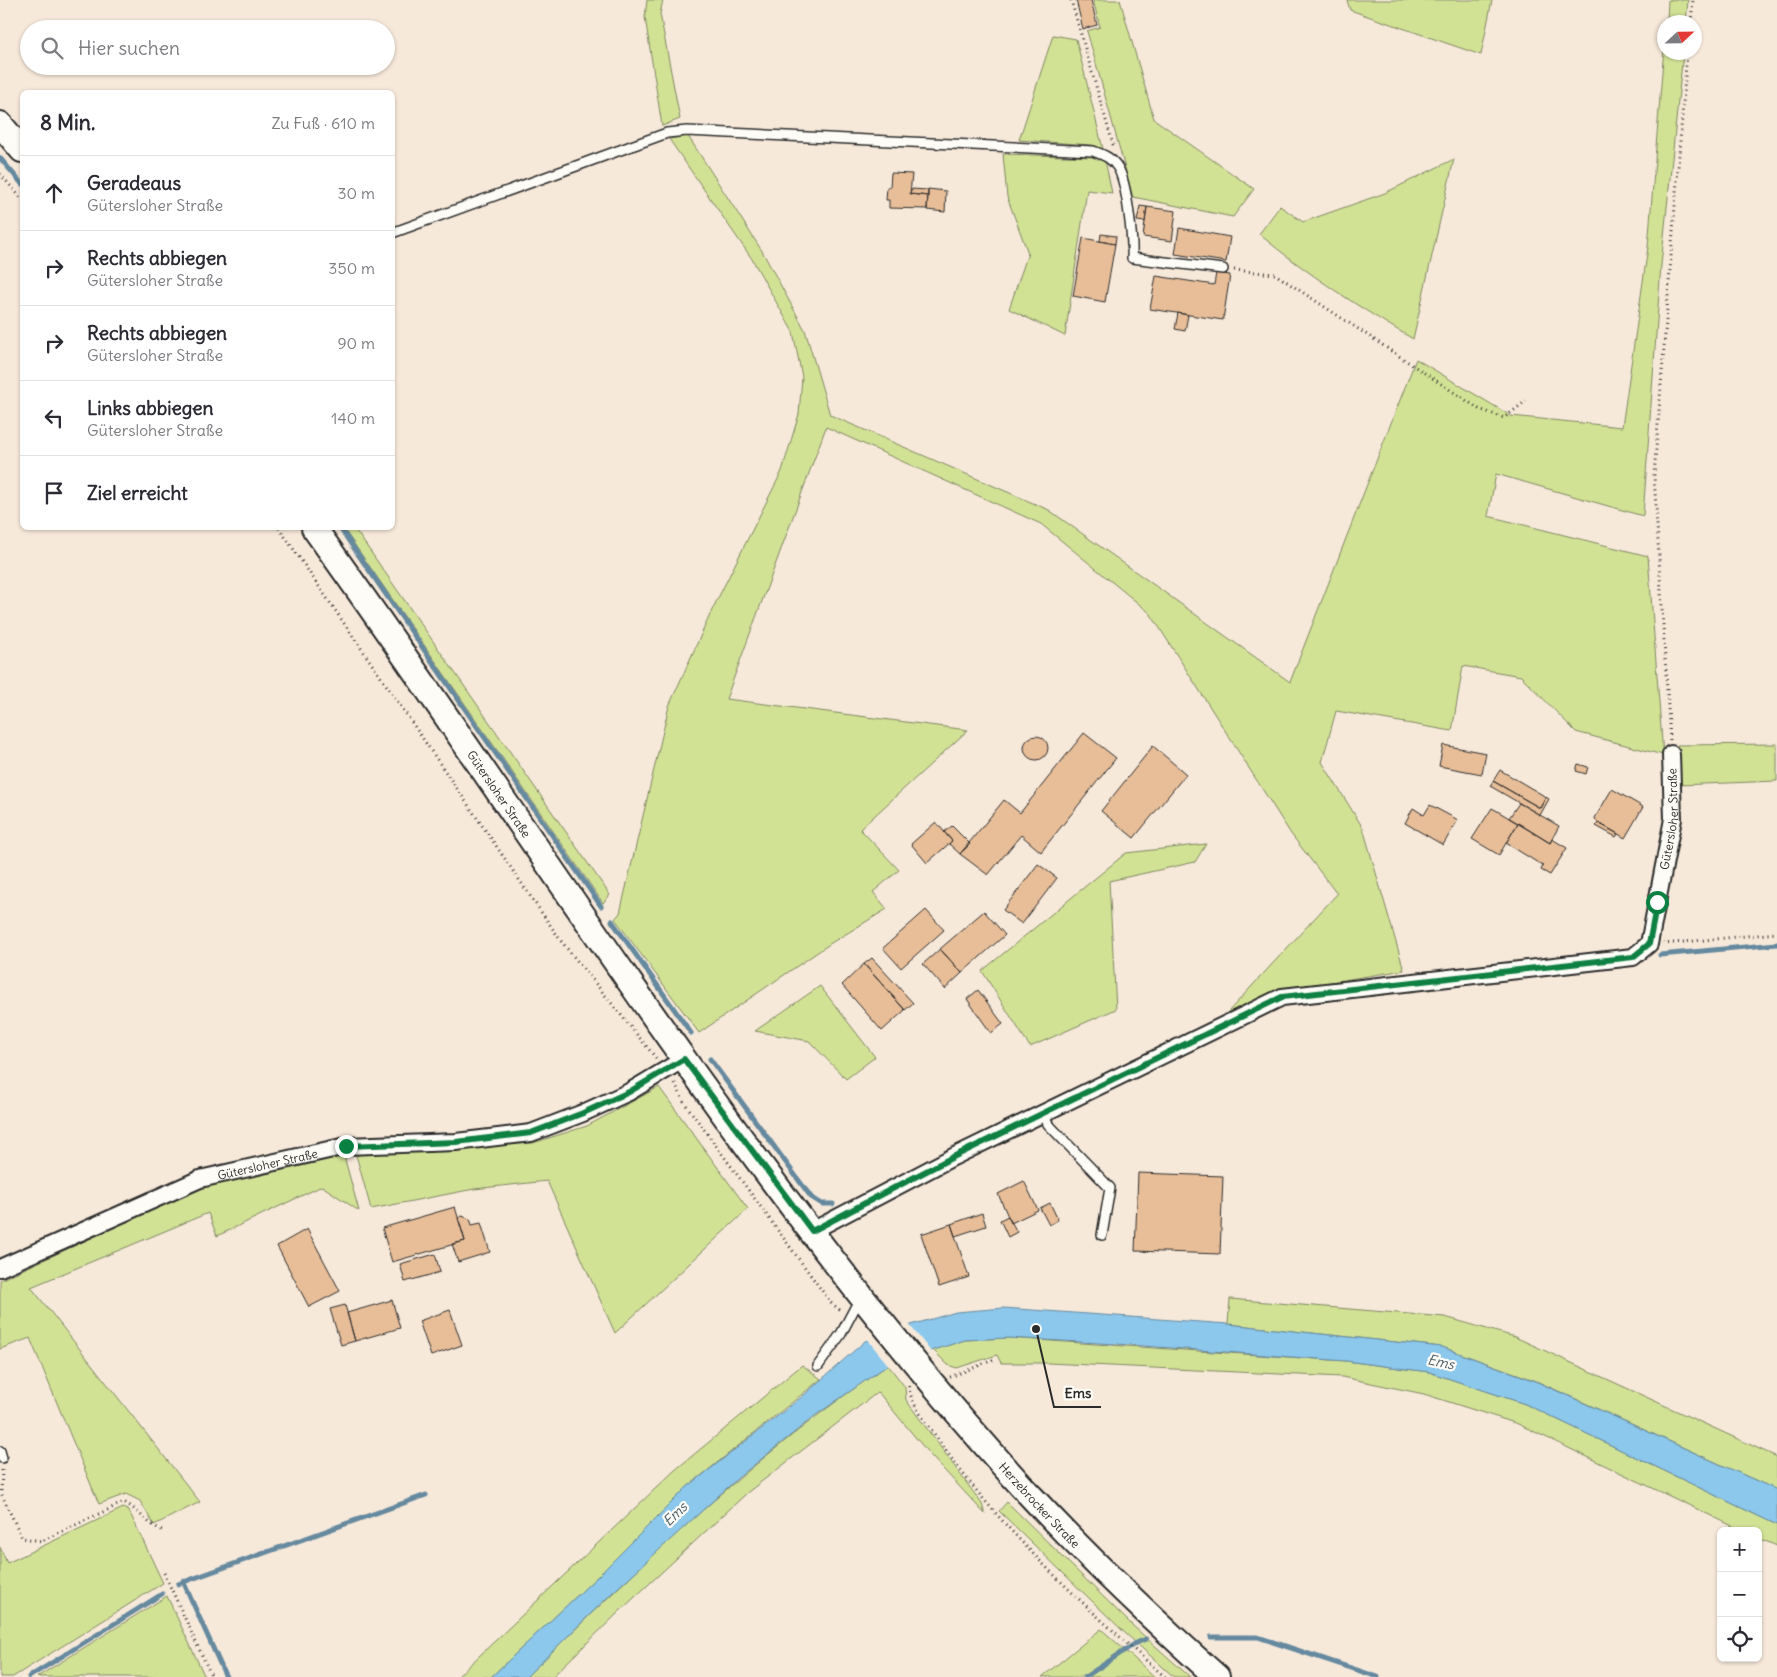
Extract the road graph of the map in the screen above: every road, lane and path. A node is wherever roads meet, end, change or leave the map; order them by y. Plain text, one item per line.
1 (1071, 0) edge
2 (1693, 0) edge
3 (1691, 15) edge
4 (1686, 60) edge
5 (0, 124) edge
6 (20, 148) edge
7 (1108, 156) junction
8 (0, 174) edge
9 (20, 197) edge
10 (395, 232) edge
11 (1223, 269) joint
12 (1526, 401) dead end
13 (280, 530) edge
14 (315, 530) edge
15 (1671, 754) joint
16 (1777, 933) edge
17 (1649, 944) junction
18 (675, 1065) junction
19 (1044, 1114) junction
20 (812, 1231) junction
21 (1102, 1235) dead end
22 (0, 1268) edge
23 (861, 1296) junction
24 (877, 1316) joint
25 (850, 1317) junction
26 (996, 1359) dead end
27 (818, 1366) dead end
28 (921, 1379) junction
29 (1, 1455) edge
30 (162, 1530) dead end
31 (164, 1573) dead end
32 (212, 1677) edge
33 (1165, 1677) edge
34 (1217, 1677) edge

1 - 7 path
2 - 3 path
4 - 15 path
5 - 6 main road
7 - 10 lane
7 - 11 lane
8 - 9 path
11 - 12 path
13 - 18 path
14 - 18 main road, Gütersloher Straße
15 - 17 street, Gütersloher Straße
16 - 17 path
17 - 19 street
18 - 20 main road, Gütersloher Straße
18 - 22 street, Gütersloher Straße
18 - 25 path
19 - 20 street
19 - 21 lane
20 - 23 main road, Gütersloher Straße
23 - 24 main road, Gütersloher Straße
23 - 25 lane
24 - 28 main road, Herzebrocker Straße
25 - 27 lane
26 - 28 path
28 - 33 path
28 - 34 main road, Herzebrocker Straße
29 - 30 path
31 - 32 path

